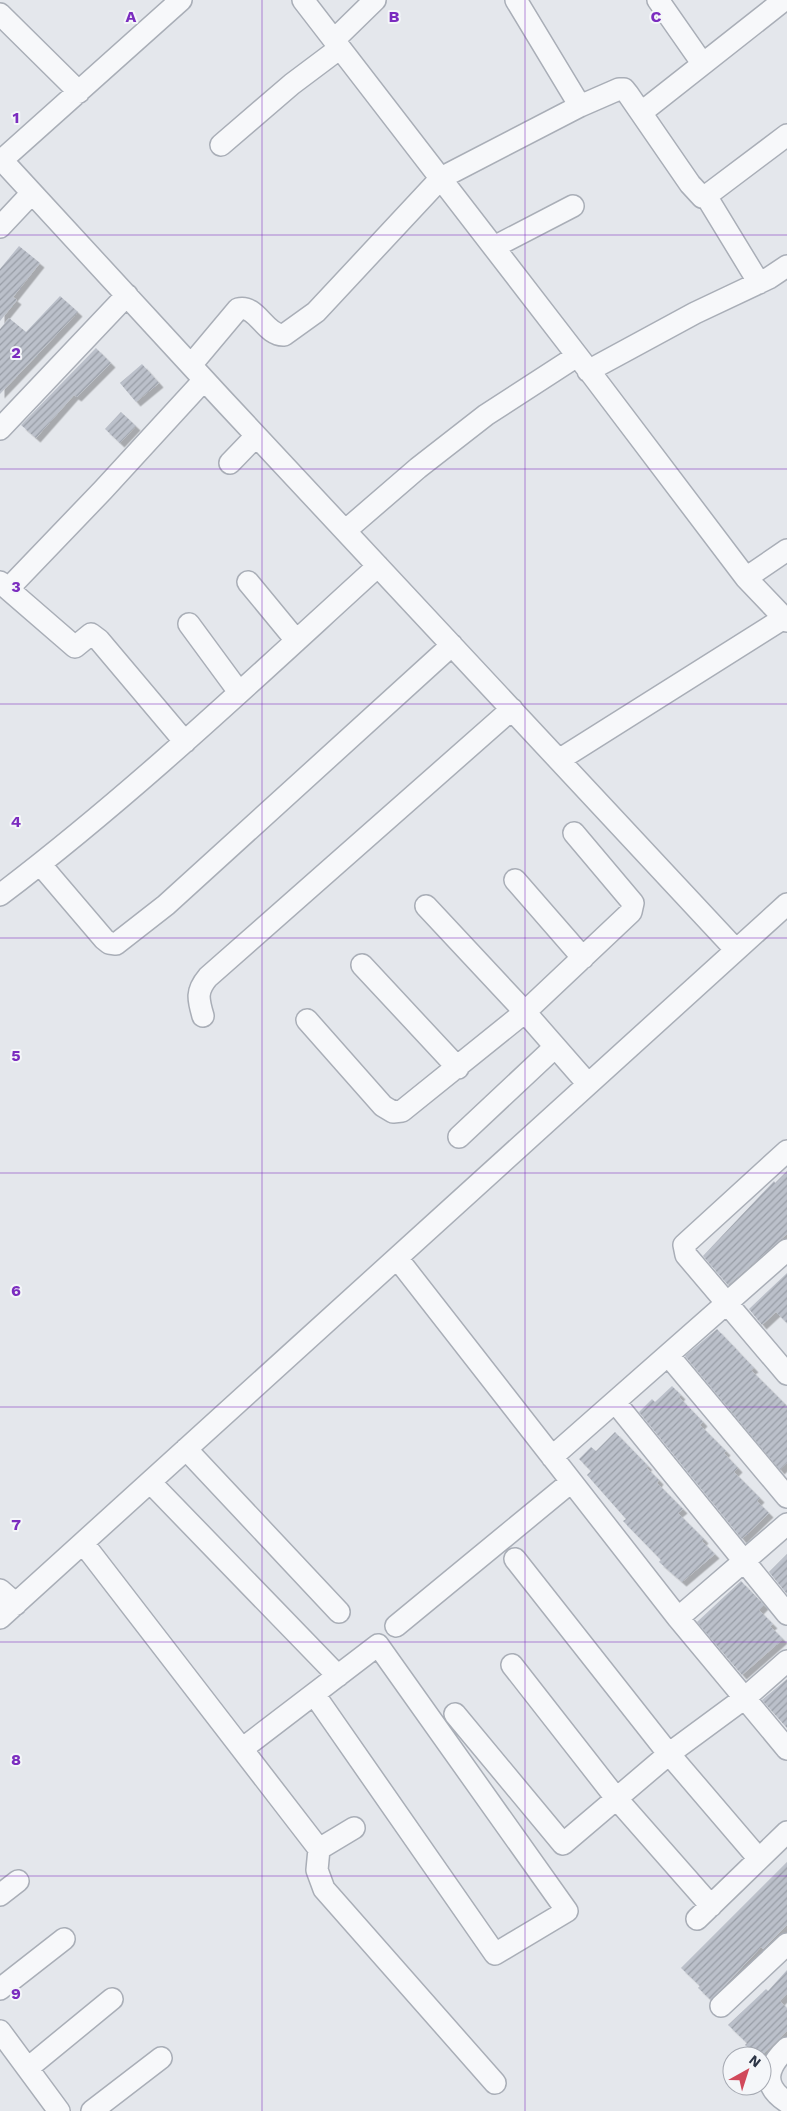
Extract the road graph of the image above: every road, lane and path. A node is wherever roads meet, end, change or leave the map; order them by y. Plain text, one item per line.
1 (181, 0) edge
2 (303, 0) edge
3 (375, 0) edge
4 (516, 0) edge
5 (658, 0) edge
6 (784, 0) edge
7 (0, 14) edge
8 (337, 44) junction
9 (702, 63) junction
10 (79, 92) junction
11 (580, 106) junction
12 (642, 112) junction
13 (787, 135) edge
14 (220, 145) dead end
15 (1, 159) edge
16 (436, 183) junction
17 (706, 196) junction
18 (573, 206) dead end
19 (18, 208) edge
20 (494, 247) junction
21 (787, 266) edge
22 (759, 283) junction
23 (120, 303) junction
24 (576, 362) junction
25 (195, 382) junction
26 (0, 429) edge
27 (345, 531) junction
28 (787, 550) edge
29 (370, 573) junction
30 (746, 578) junction
31 (248, 582) dead end
32 (4, 586) edge
33 (779, 622) edge
34 (189, 624) dead end
35 (295, 639) junction
36 (445, 653) junction
37 (239, 692) junction
38 (502, 717) junction
39 (185, 742) junction
40 (559, 760) junction
41 (574, 833) dead end
42 (40, 864) junction
43 (515, 880) dead end
44 (0, 895) edge
45 (787, 904) edge
46 (426, 906) dead end
47 (583, 958) junction
48 (727, 958) junction
49 (362, 965) dead end
50 (525, 1012) junction
51 (203, 1016) dead end
52 (307, 1020) dead end
53 (555, 1047) junction
54 (458, 1068) junction
55 (588, 1084) junction
56 (458, 1137) dead end
57 (787, 1151) edge
58 (787, 1250) edge
59 (397, 1258) junction
60 (729, 1303) junction
61 (668, 1355) junction
62 (785, 1366) edge
63 (615, 1402) junction
64 (186, 1449) junction
65 (552, 1457) junction
66 (150, 1482) junction
67 (571, 1482) junction
68 (787, 1497) edge
69 (787, 1524) edge
70 (83, 1544) junction
71 (515, 1559) dead end
72 (744, 1561) junction
73 (8, 1597) edge
74 (339, 1612) dead end
75 (787, 1614) edge
76 (0, 1618) edge
77 (678, 1618) junction
78 (396, 1626) dead end
79 (787, 1661) edge
80 (512, 1665) dead end
81 (338, 1676) junction
82 (314, 1694) junction
83 (746, 1697) junction
84 (455, 1714) dead end
85 (242, 1749) junction
86 (787, 1750) edge
87 (670, 1754) junction
88 (616, 1798) junction
89 (354, 1828) dead end
90 (787, 1832) edge
91 (319, 1849) junction
92 (759, 1859) junction
93 (18, 1881) dead end
94 (0, 1895) edge
95 (64, 1939) dead end
96 (787, 1944) edge
97 (0, 1989) edge
98 (112, 1999) dead end
99 (721, 2006) dead end
100 (0, 2031) edge
101 (787, 2048) edge
102 (161, 2058) dead end
103 (28, 2068) junction
104 (495, 2083) dead end
105 (787, 2102) edge
106 (59, 2111) edge
107 (92, 2111) edge

1 - 10 street
2 - 8 street
3 - 8 street
4 - 11 street
5 - 9 street
6 - 9 street
7 - 10 street
8 - 14 street
8 - 16 street
9 - 12 street
10 - 15 street
11 - 12 street
11 - 16 street
12 - 17 street
13 - 17 street
15 - 19 street
16 - 20 street
16 - 25 street
17 - 22 street
18 - 20 street
19 - 23 street
20 - 24 street
21 - 22 street
22 - 24 street
23 - 25 street
23 - 26 street
24 - 27 street
24 - 30 street
25 - 27 street
25 - 32 street
27 - 29 street
28 - 30 street
29 - 35 street
29 - 36 street
30 - 33 street
31 - 35 street
32 - 39 street
33 - 40 street
34 - 37 street
35 - 37 street
36 - 38 street
36 - 42 street
37 - 39 street
38 - 40 street
38 - 51 street
39 - 42 street
40 - 48 street
41 - 47 street
42 - 44 street
43 - 47 street
45 - 48 street
46 - 50 street
47 - 50 street
48 - 55 street
49 - 54 street
50 - 53 street
50 - 54 street
52 - 54 street
53 - 55 street
53 - 56 street
55 - 59 street
57 - 60 street
58 - 60 street
59 - 64 street
59 - 65 street
60 - 61 street
60 - 62 street
61 - 63 street
61 - 68 street
63 - 65 street
63 - 72 street
64 - 66 street
64 - 74 street
65 - 67 street
66 - 70 street
66 - 81 street
67 - 77 street
67 - 78 street
69 - 72 street
70 - 73 street
70 - 85 street
71 - 87 street
72 - 75 street
72 - 77 street
73 - 76 street
77 - 83 street
79 - 83 street
80 - 88 street
81 - 82 street
81 - 82 street
82 - 85 street
83 - 86 street
83 - 87 street
84 - 88 street
85 - 91 street
87 - 88 street
87 - 92 street
88 - 92 street
89 - 91 street
90 - 92 street
91 - 104 street
93 - 94 street
95 - 97 street
96 - 99 street
98 - 103 street
100 - 103 street
101 - 105 street
102 - 107 street
103 - 106 street

